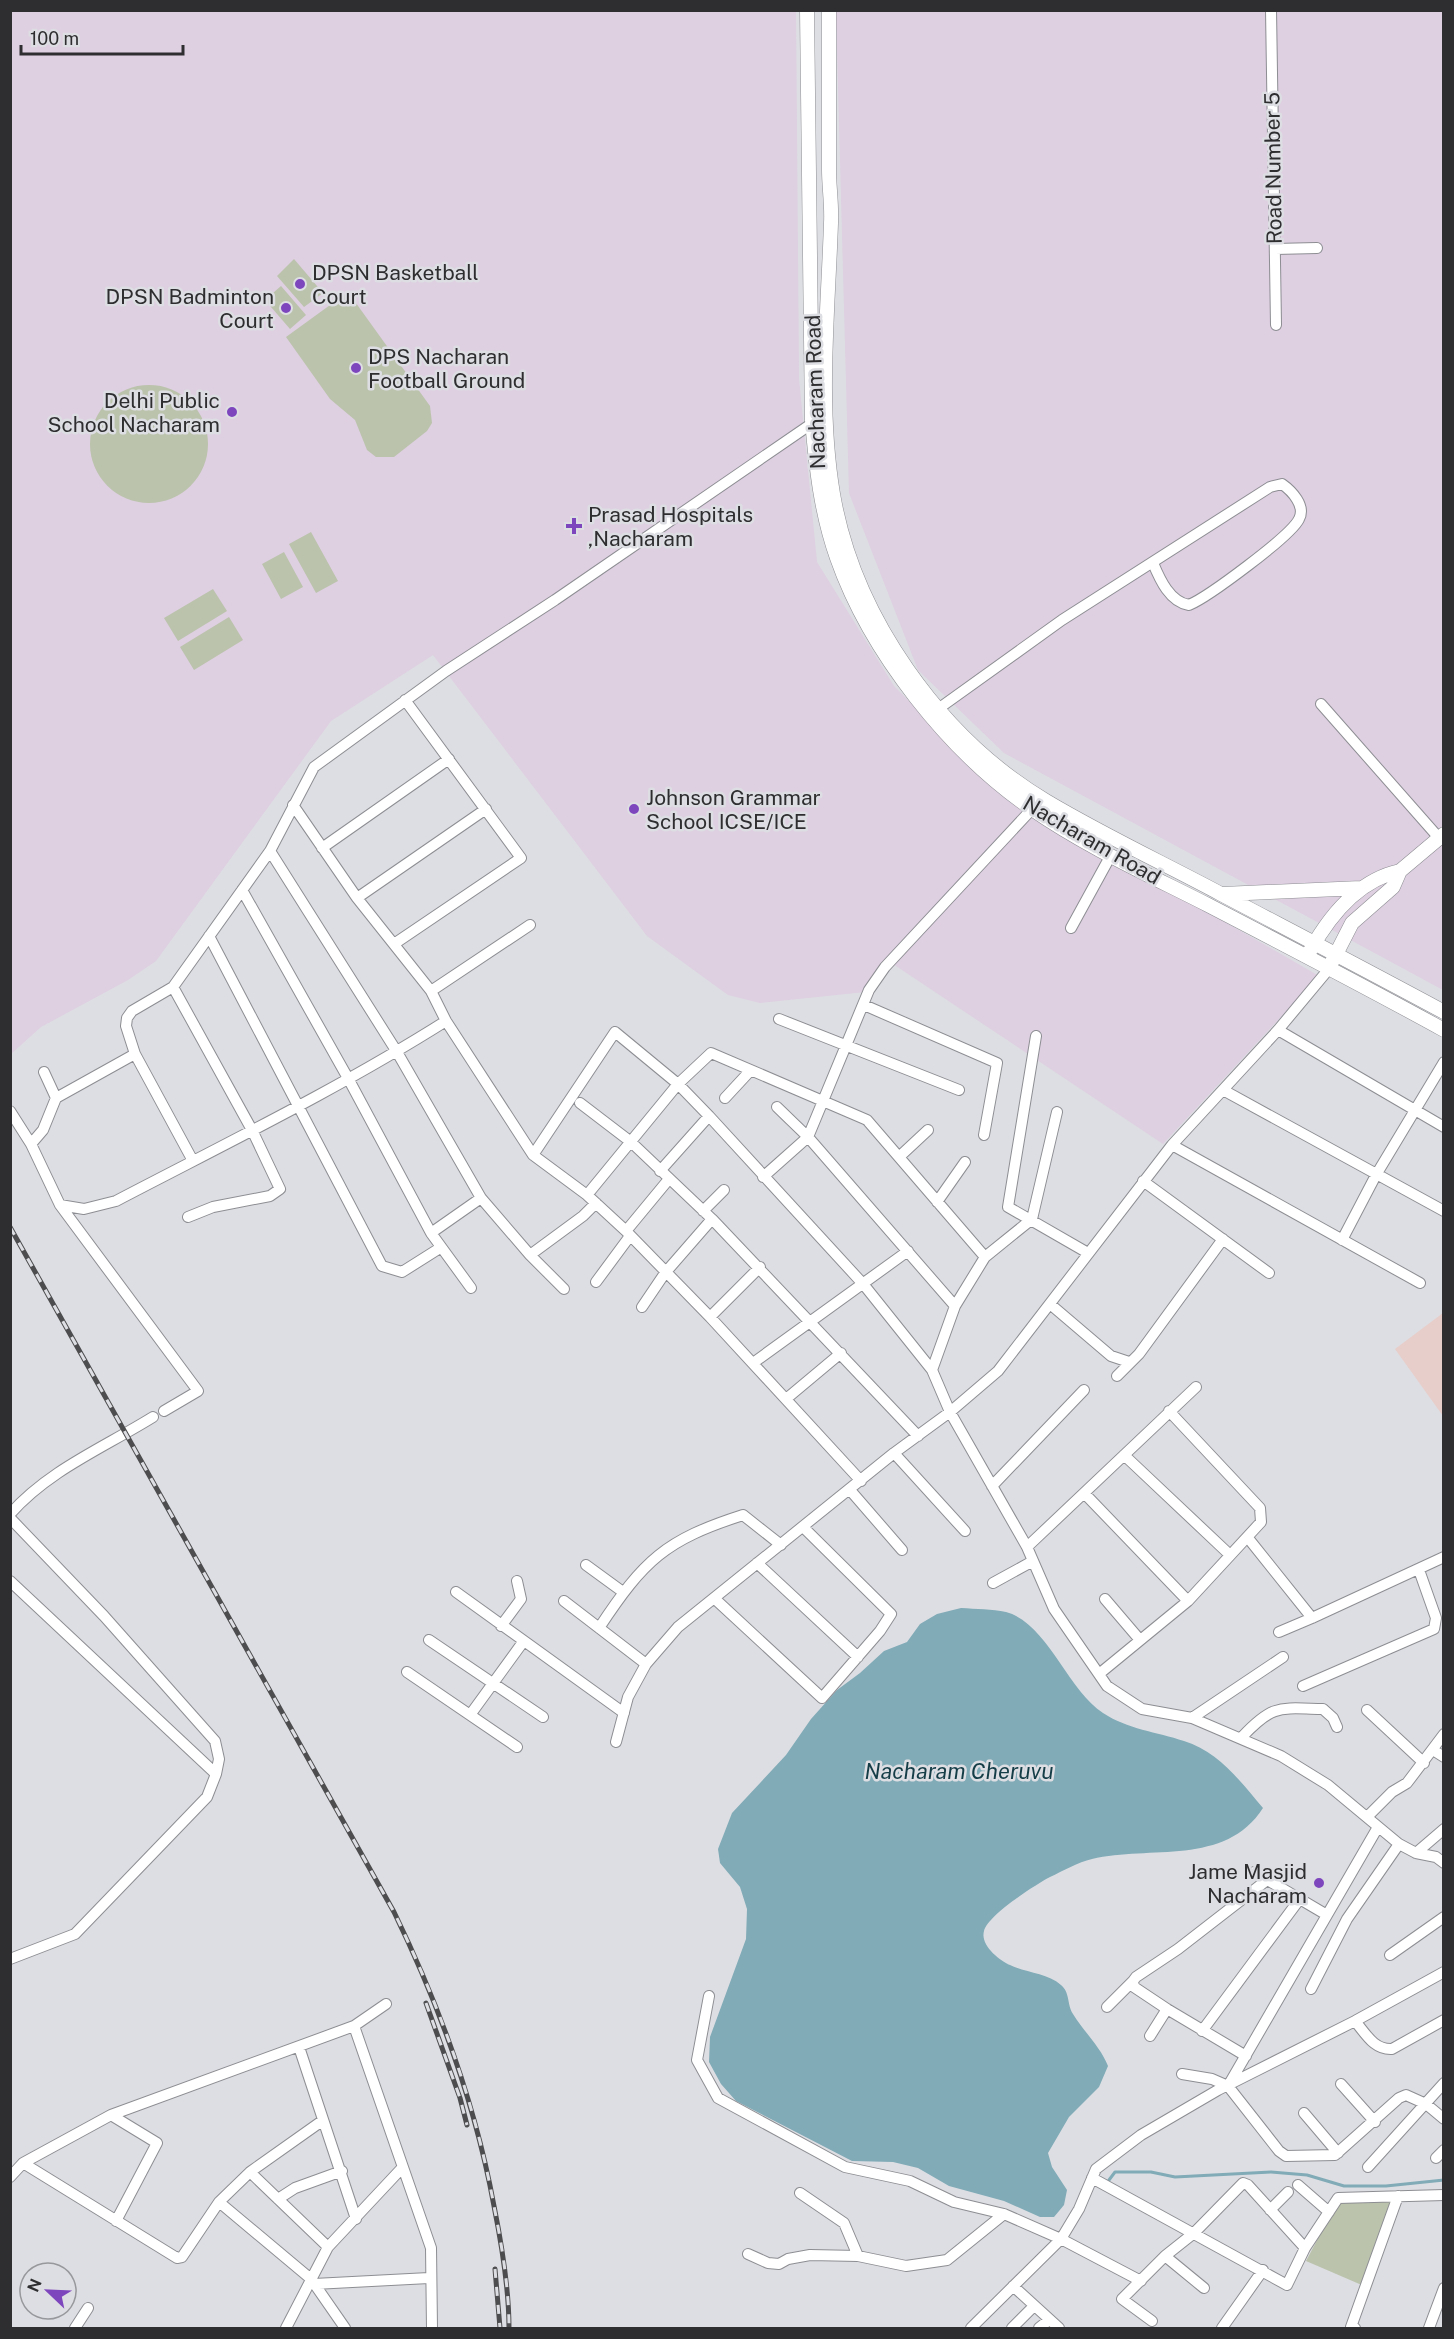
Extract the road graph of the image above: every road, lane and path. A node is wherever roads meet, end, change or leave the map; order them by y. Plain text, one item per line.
1 (807, 10) edge
2 (829, 10) edge
3 (1271, 10) edge
4 (1275, 249) junction
5 (1317, 249) dead end
6 (1276, 325) dead end
7 (819, 419) junction
8 (1153, 563) junction
9 (405, 700) junction
10 (1321, 704) dead end
11 (938, 709) junction
12 (449, 759) junction
13 (293, 805) junction
14 (486, 808) junction
15 (1032, 809) junction
16 (1441, 836) edge
17 (322, 848) junction
18 (270, 851) junction
19 (1111, 855) junction
20 (1400, 871) junction
21 (1361, 888) junction
22 (242, 890) junction
23 (1221, 894) junction
24 (357, 898) junction
25 (530, 925) dead end
26 (1071, 928) dead end
27 (209, 936) junction
28 (394, 944) junction
29 (1314, 945) junction
30 (1335, 956) junction
31 (1306, 958) junction
32 (1328, 970) junction
33 (173, 987) junction
34 (431, 991) junction
35 (864, 1005) junction
36 (1443, 1012) edge
37 (779, 1018) dead end
38 (446, 1021) junction
39 (1278, 1030) junction
40 (1443, 1030) edge
41 (1036, 1036) dead end
42 (846, 1044) junction
43 (397, 1052) junction
44 (135, 1054) junction
45 (1443, 1062) edge
46 (750, 1071) junction
47 (44, 1072) dead end
48 (349, 1080) junction
49 (678, 1084) junction
50 (959, 1090) dead end
51 (1223, 1090) junction
52 (56, 1098) junction
53 (725, 1098) dead end
54 (822, 1102) junction
55 (580, 1103) dead end
56 (298, 1104) junction
57 (777, 1107) dead end
58 (1415, 1110) junction
59 (10, 1111) edge
60 (1057, 1112) dead end
61 (709, 1116) junction
62 (1443, 1126) edge
63 (252, 1130) junction
64 (928, 1130) dead end
65 (984, 1135) dead end
66 (808, 1137) junction
67 (631, 1142) junction
68 (31, 1144) junction
69 (1172, 1145) junction
70 (533, 1155) junction
71 (899, 1157) junction
72 (193, 1161) junction
73 (965, 1162) dead end
74 (660, 1171) junction
75 (1376, 1175) junction
76 (763, 1177) junction
77 (669, 1179) junction
78 (1143, 1181) junction
79 (724, 1190) dead end
80 (481, 1198) junction
81 (592, 1199) junction
82 (938, 1202) junction
83 (60, 1205) junction
84 (1443, 1211) edge
85 (708, 1215) junction
86 (188, 1217) dead end
87 (1032, 1219) junction
88 (430, 1233) junction
89 (628, 1233) junction
90 (1223, 1239) junction
91 (1342, 1240) junction
92 (440, 1248) junction
93 (908, 1251) junction
94 (1088, 1252) junction
95 (530, 1255) junction
96 (985, 1257) junction
97 (760, 1267) junction
98 (665, 1273) junction
99 (1269, 1273) dead end
100 (596, 1282) dead end
101 (1420, 1283) dead end
102 (864, 1285) junction
103 (471, 1288) dead end
104 (564, 1289) dead end
105 (1050, 1304) junction
106 (955, 1306) junction
107 (642, 1307) dead end
108 (710, 1317) junction
109 (809, 1322) junction
110 (841, 1353) junction
111 (1129, 1362) junction
112 (753, 1363) junction
113 (932, 1370) junction
114 (1117, 1376) dead end
115 (1196, 1387) dead end
116 (1084, 1390) dead end
117 (786, 1399) junction
118 (164, 1411) dead end
119 (1170, 1411) junction
120 (950, 1412) junction
121 (153, 1417) dead end
122 (918, 1436) junction
123 (894, 1453) junction
124 (1124, 1455) junction
125 (861, 1481) junction
126 (992, 1486) junction
127 (850, 1490) junction
128 (1085, 1494) junction
129 (10, 1516) edge
130 (803, 1527) junction
131 (965, 1531) dead end
132 (1248, 1538) junction
133 (781, 1545) junction
134 (1027, 1547) junction
135 (902, 1550) dead end
136 (1230, 1555) junction
137 (1443, 1557) edge
138 (1033, 1561) junction
139 (757, 1563) junction
140 (586, 1565) dead end
141 (1419, 1570) junction
142 (10, 1581) edge
143 (517, 1581) dead end
144 (993, 1583) dead end
145 (456, 1592) dead end
146 (623, 1592) junction
147 (715, 1599) junction
148 (1106, 1599) dead end
149 (1188, 1600) junction
150 (564, 1601) dead end
151 (1312, 1618) junction
152 (501, 1626) junction
153 (599, 1628) junction
154 (1279, 1632) dead end
155 (429, 1640) dead end
156 (1140, 1640) junction
157 (523, 1642) junction
158 (1283, 1657) dead end
159 (858, 1658) junction
160 (646, 1664) junction
161 (407, 1672) dead end
162 (1099, 1674) junction
163 (493, 1683) junction
164 (1303, 1686) dead end
165 (1367, 1710) dead end
166 (624, 1713) junction
167 (470, 1715) junction
168 (543, 1718) dead end
169 (1192, 1718) junction
170 (1337, 1727) dead end
171 (1443, 1734) edge
172 (1242, 1737) junction
173 (616, 1742) dead end
174 (517, 1747) dead end
175 (1433, 1750) junction
176 (1443, 1757) edge
177 (1424, 1763) junction
178 (216, 1774) junction
179 (1367, 1817) junction
180 (1378, 1827) junction
181 (1443, 1829) edge
182 (1399, 1844) junction
183 (1416, 1853) junction
184 (1443, 1863) edge
185 (1254, 1872) dead end
186 (1267, 1880) junction
187 (1299, 1900) junction
188 (1327, 1916) junction
189 (1443, 1917) edge
190 (1390, 1955) dead end
191 (10, 1959) edge
192 (1443, 1972) edge
193 (1133, 1981) junction
194 (1311, 1989) dead end
195 (709, 1996) dead end
196 (386, 2004) dead end
197 (1107, 2007) dead end
198 (1167, 2009) junction
199 (1443, 2020) edge
200 (1354, 2021) junction
201 (354, 2026) junction
202 (1202, 2031) junction
203 (1149, 2036) dead end
204 (299, 2047) junction
205 (1246, 2056) junction
206 (1182, 2074) dead end
207 (1443, 2083) edge
208 (1341, 2084) dead end
209 (1228, 2086) junction
210 (1426, 2104) junction
211 (1304, 2113) dead end
212 (111, 2115) junction
213 (1443, 2119) edge
214 (322, 2121) junction
215 (1375, 2122) junction
216 (1338, 2152) junction
217 (23, 2163) junction
218 (1368, 2167) dead end
219 (402, 2168) junction
220 (342, 2171) junction
221 (250, 2172) junction
222 (10, 2177) edge
223 (1092, 2178) junction
224 (1298, 2185) dead end
225 (1288, 2192) dead end
226 (800, 2193) dead end
227 (1443, 2195) edge
228 (1398, 2196) junction
229 (278, 2199) junction
230 (219, 2202) junction
231 (1270, 2210) junction
232 (1329, 2212) junction
233 (1004, 2214) junction
234 (356, 2219) junction
235 (116, 2221) junction
236 (1194, 2233) junction
237 (1060, 2239) junction
238 (328, 2247) junction
239 (1305, 2248) junction
240 (748, 2254) dead end
241 (858, 2256) junction
242 (1165, 2256) junction
243 (1263, 2270) junction
244 (429, 2278) junction
245 (1141, 2280) junction
246 (312, 2282) junction
247 (1013, 2286) junction
248 (1204, 2288) dead end
249 (1443, 2288) edge
250 (1034, 2306) junction
251 (88, 2308) dead end
252 (1049, 2320) junction
253 (1152, 2321) dead end
254 (75, 2328) edge
255 (286, 2328) edge
256 (345, 2328) edge
257 (432, 2328) edge
258 (971, 2328) edge
259 (1012, 2328) edge
260 (1039, 2328) edge
261 (1059, 2328) edge
262 (1222, 2328) edge
263 (1355, 2328) edge
264 (1429, 2328) edge

1 - 7 main road, Nacharam Road
2 - 7 main road, Nacharam Road
3 - 4 street, Road Number 5
4 - 5 street
4 - 6 street, Road Number 5
7 - 9 street
7 - 11 main road, Nacharam Road
7 - 15 main road, Nacharam Road
8 - 8 street
8 - 11 street
9 - 12 street
9 - 13 street
10 - 16 street
11 - 23 main road, Nacharam Road
12 - 14 street
12 - 17 street
13 - 17 street
13 - 18 street
14 - 24 street
14 - 28 street
15 - 19 main road, Nacharam Road
15 - 35 street
16 - 20 main road
17 - 24 street
18 - 22 street
18 - 43 street
19 - 26 street
19 - 31 main road, Nacharam Road
20 - 21 main road
20 - 30 main road
21 - 23 main road
21 - 29 main road
22 - 27 street
22 - 48 street
23 - 29 main road, Nacharam Road
24 - 28 street
25 - 34 street
27 - 33 street
27 - 56 street
28 - 34 street
29 - 30 main road, Nacharam Road
29 - 31 main road
30 - 32 main road
30 - 36 main road, Nacharam Road
31 - 32 main road, Nacharam Road
32 - 39 street
32 - 40 main road, Nacharam Road
33 - 44 street
33 - 63 street
34 - 38 street
35 - 42 street
35 - 65 street
37 - 42 street
38 - 43 street
38 - 70 street
39 - 51 street
39 - 58 street
41 - 87 street
42 - 50 street
42 - 54 street
43 - 48 street
43 - 80 street
44 - 52 street
44 - 72 street
45 - 58 street
46 - 49 street
46 - 53 street
46 - 54 street
47 - 52 street
48 - 56 street
48 - 88 street
49 - 61 street
49 - 67 street
49 - 70 street
51 - 69 street
51 - 75 street
52 - 68 street
54 - 66 street
54 - 71 street
55 - 67 street
56 - 63 street
56 - 92 street
57 - 66 street
58 - 62 street
58 - 75 street
59 - 68 street
60 - 87 street
61 - 74 street
61 - 76 street
63 - 72 street
63 - 86 street
64 - 71 street
66 - 76 street
66 - 93 street
67 - 74 street
67 - 81 street
68 - 83 street
69 - 78 street
69 - 91 street
70 - 81 street
71 - 82 street
72 - 83 street
73 - 82 street
74 - 77 street
75 - 84 street
75 - 91 street
76 - 102 street
77 - 85 street
77 - 89 street
78 - 90 street
78 - 94 street
79 - 85 street
80 - 88 street
80 - 95 street
81 - 89 street
81 - 95 street
82 - 96 street
83 - 118 street
85 - 97 street
85 - 98 street
87 - 94 street
87 - 96 street
88 - 92 street
89 - 98 street
89 - 100 street
90 - 99 street
90 - 111 street
91 - 101 street
92 - 103 street
93 - 102 street
93 - 106 street
94 - 105 street
95 - 104 street
96 - 106 street
97 - 108 street
97 - 109 street
98 - 107 street
98 - 108 street
102 - 109 street
102 - 113 street
105 - 111 street
105 - 120 street
106 - 113 street
108 - 112 street
109 - 110 street
109 - 112 street
110 - 117 street
110 - 122 street
111 - 114 street
112 - 117 street
113 - 120 street
115 - 119 street
116 - 126 street
117 - 125 street
119 - 124 street
119 - 132 street
120 - 122 street
120 - 126 street
121 - 129 street
122 - 123 street
123 - 125 street
123 - 131 street
124 - 128 street
124 - 136 street
125 - 127 street
126 - 134 street
127 - 130 street
127 - 135 street
128 - 134 street
128 - 149 street
129 - 178 street
130 - 133 street
130 - 159 street
132 - 136 street
132 - 151 street
133 - 139 street
133 - 146 street
134 - 138 street
136 - 149 street
137 - 141 street
138 - 144 street
138 - 162 street
139 - 147 street
139 - 159 street
140 - 146 street
141 - 151 street
141 - 164 street
142 - 178 street
143 - 152 street
145 - 152 street
146 - 153 street
147 - 159 street
147 - 160 street
148 - 156 street
149 - 156 street
150 - 153 street
151 - 154 street
152 - 157 street
153 - 160 street
155 - 163 street
156 - 162 street
157 - 163 street
157 - 166 street
158 - 169 street
160 - 166 street
161 - 167 street
162 - 169 street
163 - 167 street
163 - 168 street
165 - 177 street
166 - 173 street
167 - 174 street
169 - 172 street
170 - 172 street
171 - 175 street
172 - 179 street
175 - 176 street
175 - 177 street
177 - 179 street
178 - 191 street
179 - 180 street
180 - 182 street
180 - 188 street
181 - 183 street
182 - 183 street
182 - 194 street
183 - 184 street
185 - 186 street
186 - 187 street
186 - 193 street
187 - 188 street
187 - 202 street
188 - 205 street
189 - 190 street
192 - 200 street
193 - 197 street
193 - 198 street
195 - 233 street
196 - 201 street
198 - 202 street
198 - 203 street
199 - 200 street
200 - 209 street
201 - 204 street
201 - 219 street
202 - 205 street
204 - 212 street
204 - 214 street
205 - 209 street
206 - 209 street
207 - 210 street
208 - 215 street
209 - 216 street
209 - 223 street
210 - 213 street
210 - 215 street
210 - 218 street
211 - 216 street
212 - 217 street
212 - 235 street
214 - 220 street
214 - 221 street
215 - 216 street
217 - 222 street
217 - 235 street
219 - 234 street
219 - 244 street
220 - 229 street
220 - 234 street
221 - 229 street
221 - 230 street
223 - 236 street
223 - 237 street
224 - 232 street
225 - 231 street
226 - 241 street
227 - 228 street
228 - 232 street
228 - 263 street
229 - 238 street
230 - 235 street
230 - 246 street
231 - 236 street
231 - 239 street
232 - 239 street
233 - 237 street
233 - 241 street
234 - 238 street
236 - 242 street
236 - 243 street
237 - 245 street
237 - 247 street
238 - 246 street
239 - 243 street
240 - 241 street
242 - 245 street
242 - 248 street
243 - 262 street
244 - 246 street
244 - 257 street
245 - 253 street
246 - 255 street
246 - 256 street
247 - 250 street
247 - 258 street
249 - 264 street
250 - 252 street
250 - 259 street
251 - 254 street
252 - 260 street
252 - 261 street

